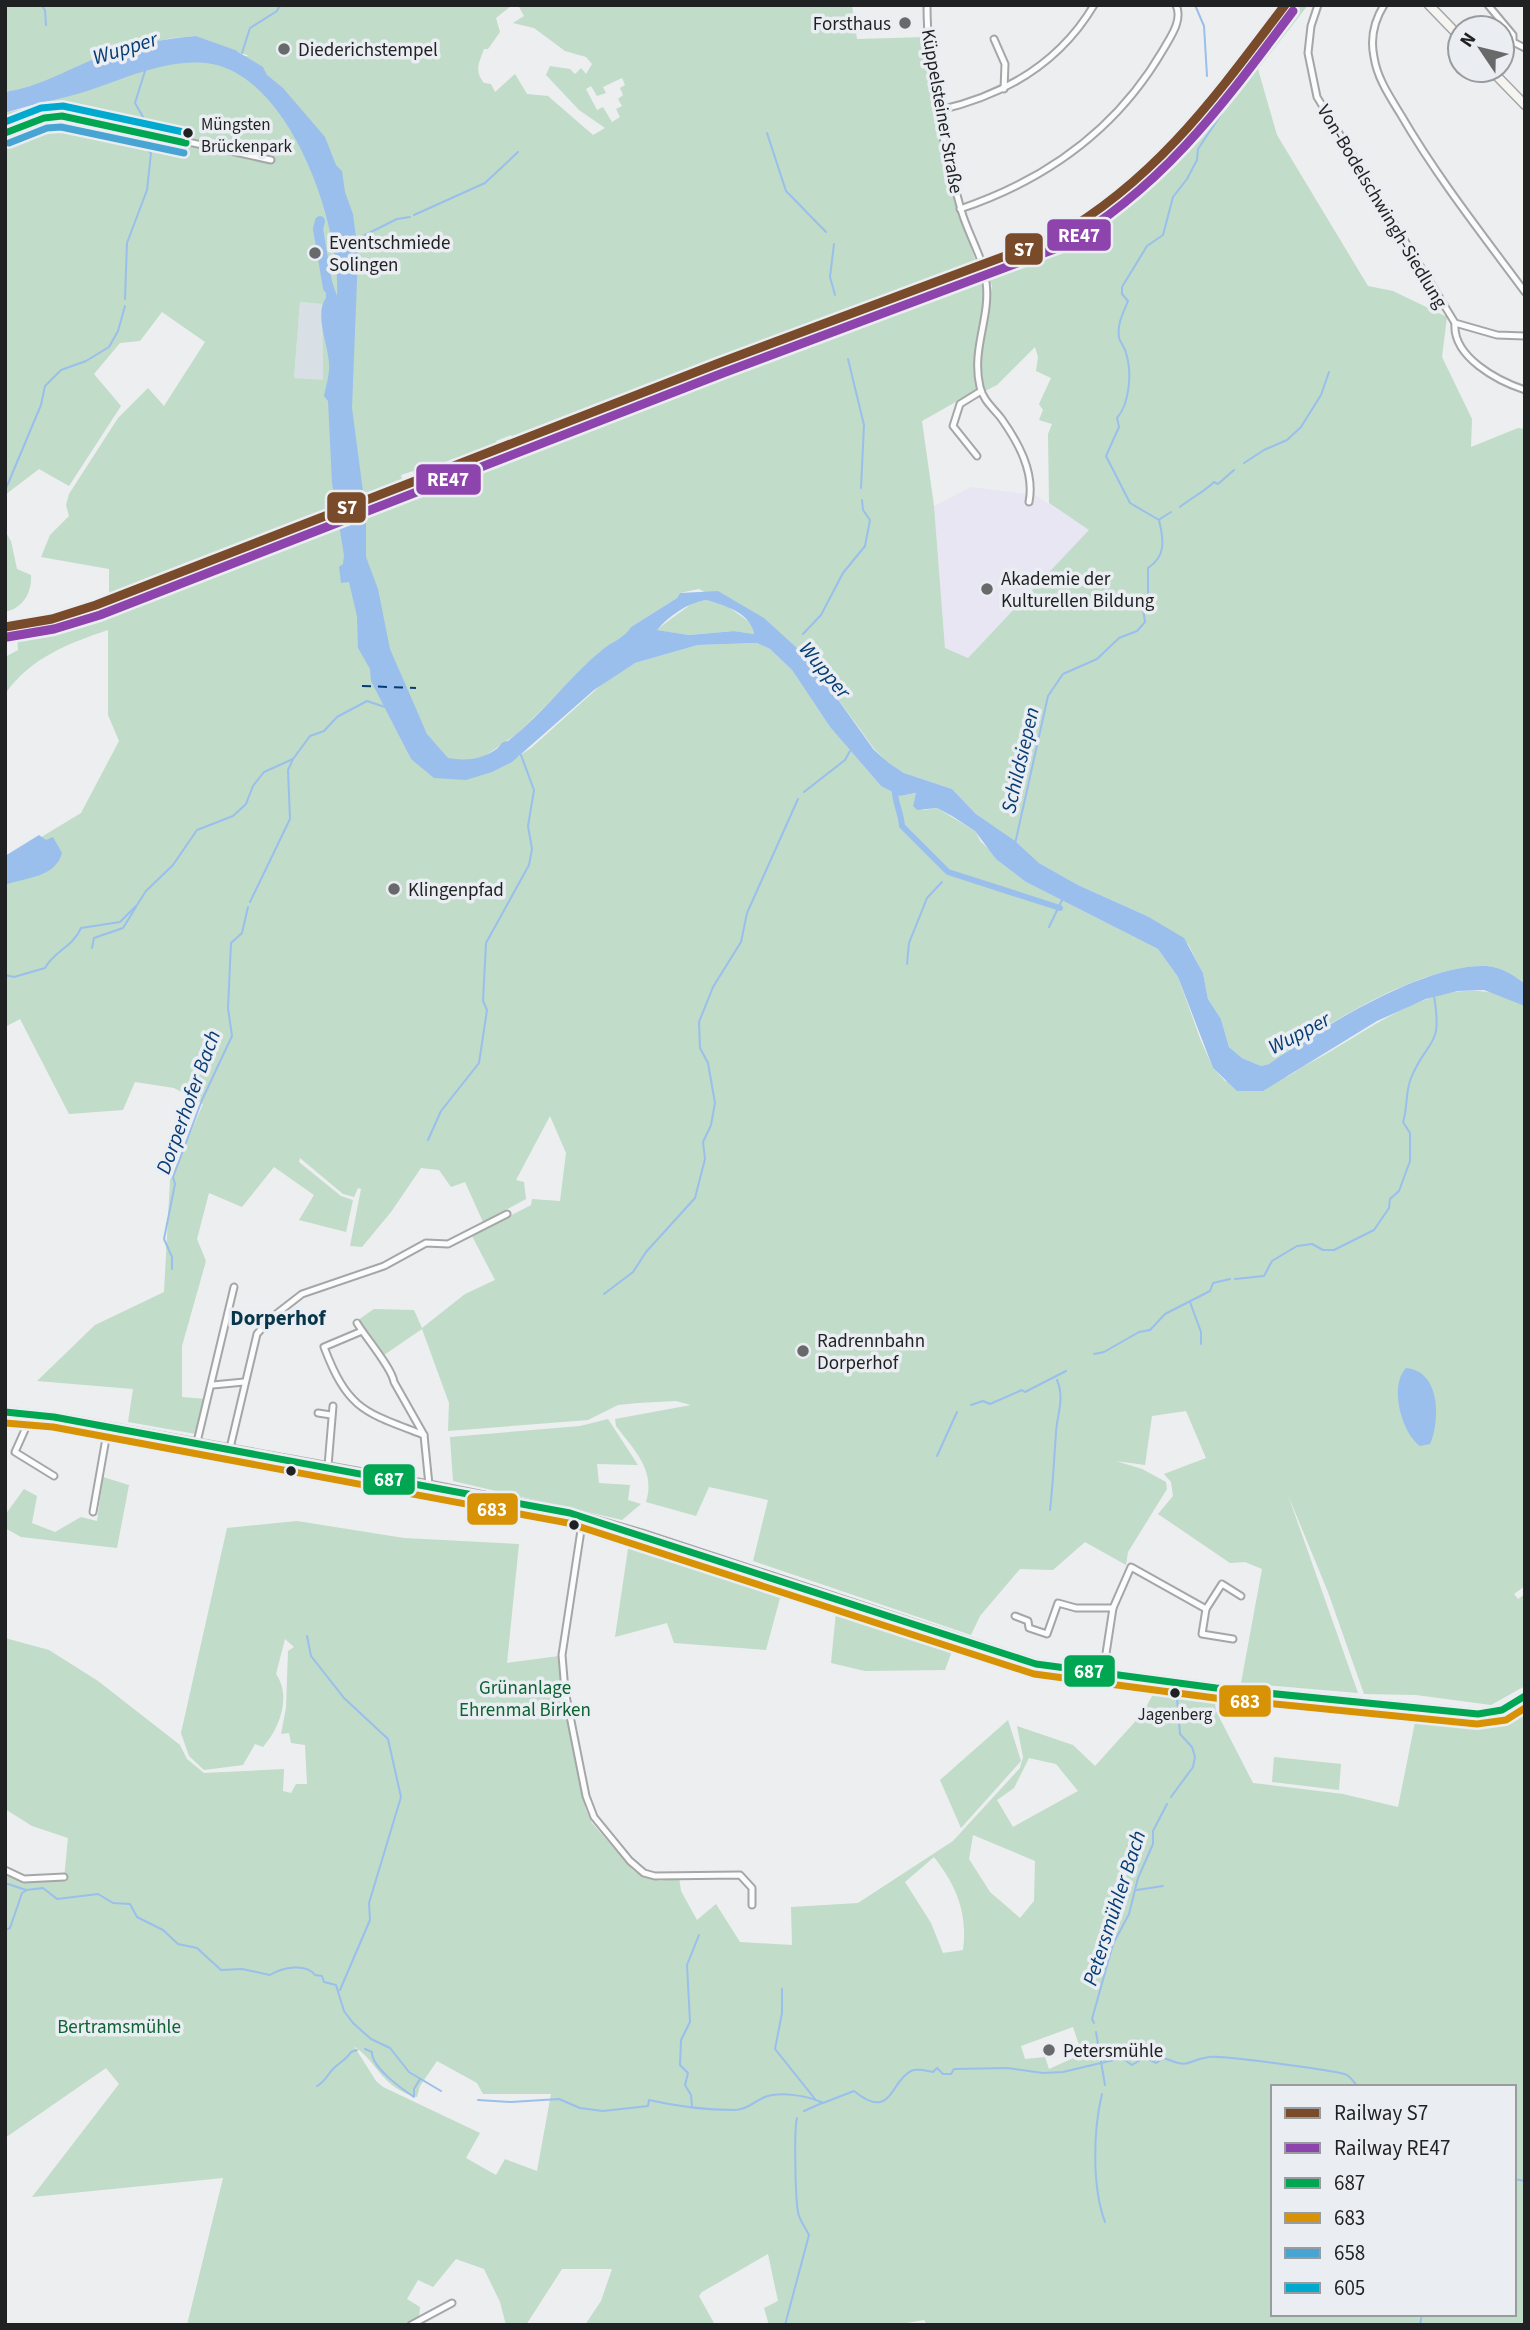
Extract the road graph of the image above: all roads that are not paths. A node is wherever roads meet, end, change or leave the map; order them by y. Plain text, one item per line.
1 (927, 5) edge
2 (1094, 5) edge
3 (1176, 5) edge
4 (1318, 5) edge
5 (1384, 5) edge
6 (1429, 5) edge
7 (1446, 23) edge
8 (994, 39) dead end
9 (1505, 84) edge
10 (1004, 89) junction
11 (1525, 105) edge
12 (940, 110) junction
13 (5, 134) edge
14 (271, 160) dead end
15 (960, 209) junction
16 (1525, 292) edge
17 (1455, 323) junction
18 (1525, 336) edge
19 (1525, 390) edge
20 (981, 391) junction
21 (977, 456) dead end
22 (1029, 502) dead end
23 (507, 1214) dead end
24 (234, 1287) dead end
25 (357, 1323) dead end
26 (362, 1331) junction
27 (244, 1382) junction
28 (213, 1385) junction
29 (333, 1406) dead end
30 (5, 1412) edge
31 (318, 1413) dead end
32 (32, 1414) junction
33 (331, 1415) junction
34 (108, 1427) junction
35 (424, 1435) junction
36 (197, 1442) junction
37 (230, 1448) junction
38 (328, 1466) junction
39 (54, 1476) dead end
40 (429, 1485) junction
41 (93, 1512) dead end
42 (583, 1517) junction
43 (1241, 1596) dead end
44 (1113, 1608) junction
45 (1206, 1609) junction
46 (1015, 1616) dead end
47 (1233, 1639) dead end
48 (1103, 1673) junction
49 (1525, 1696) edge
50 (5, 1870) edge
51 (64, 1877) dead end
52 (752, 1905) dead end
53 (453, 2303) dead end
54 (411, 2325) edge

1 - 12 street, Küppelsteiner Straße
2 - 10 street
3 - 15 street
4 - 17 street, Von-Bodelschwingh-Siedlung
5 - 16 street
6 - 7 main road
8 - 10 street
9 - 11 main road
10 - 12 street
12 - 15 street, Küppelsteiner Straße
13 - 14 street
15 - 20 street, Küppelsteiner Straße
17 - 18 street, Von-Bodelschwingh-Siedlung
17 - 19 street, Von-Bodelschwingh-Siedlung
20 - 21 street
20 - 22 street
23 - 27 street
24 - 28 street
25 - 26 street
26 - 35 street
26 - 35 street
27 - 28 street
27 - 37 street
28 - 36 street
29 - 33 street
30 - 32 main road
31 - 33 street
32 - 34 main road
32 - 39 street
33 - 38 street
34 - 36 main road
34 - 41 street
35 - 40 street
36 - 37 main road
37 - 38 main road
38 - 40 main road
40 - 42 main road
42 - 48 main road
42 - 52 street
43 - 45 street
44 - 45 street
44 - 46 street
44 - 48 street
45 - 47 street
48 - 49 main road
50 - 51 street
53 - 54 street

